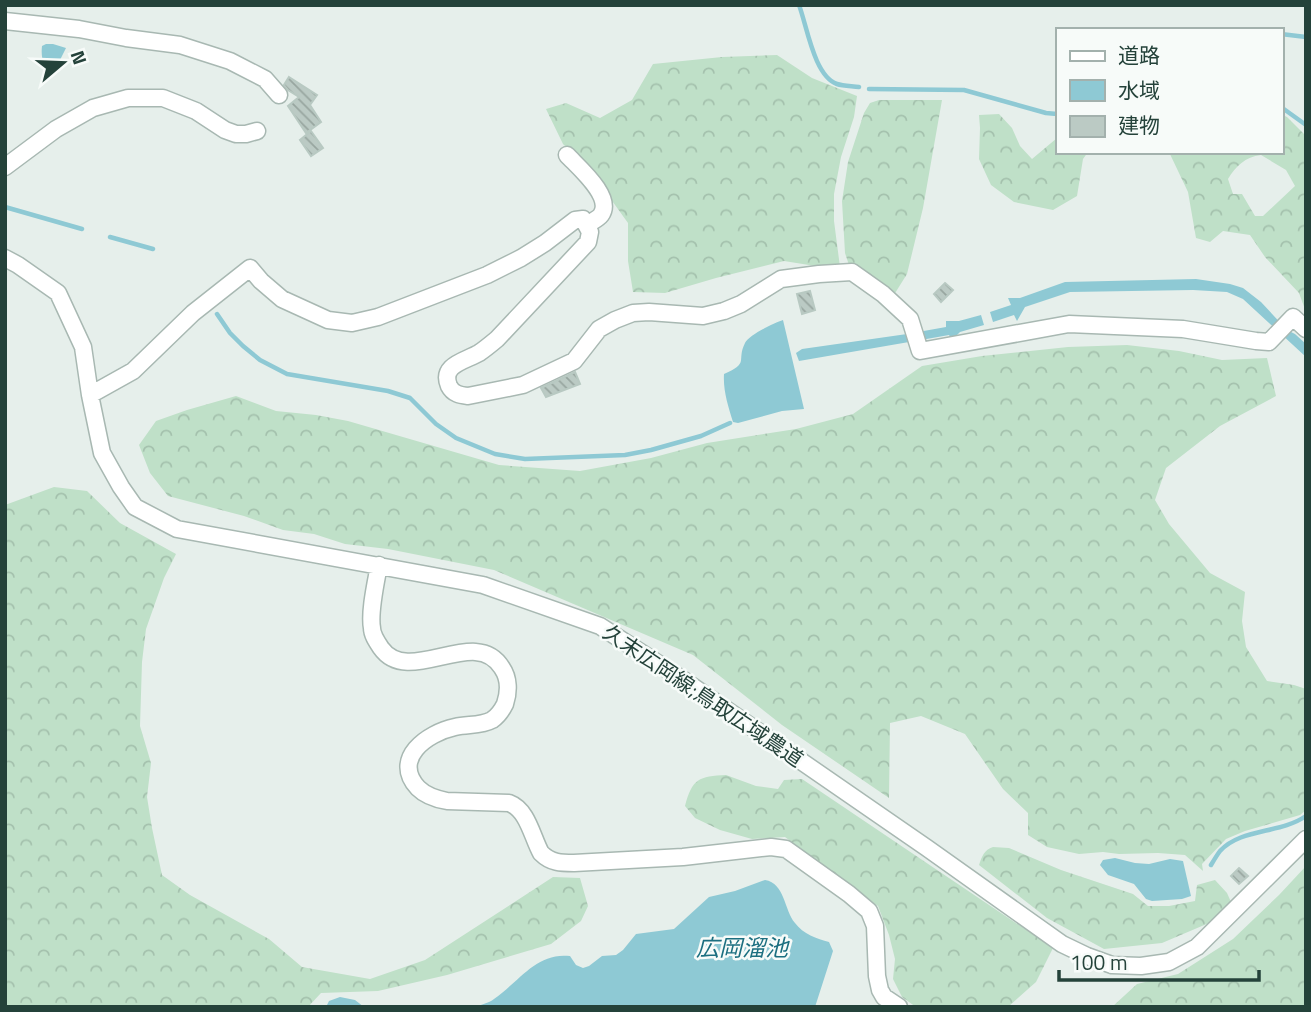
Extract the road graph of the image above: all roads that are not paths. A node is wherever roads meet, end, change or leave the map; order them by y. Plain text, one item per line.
1 (5, 21) edge
2 (279, 95) dead end
3 (257, 131) dead end
4 (567, 156) dead end
5 (5, 167) edge
6 (587, 225) junction
7 (5, 258) edge
8 (1306, 329) edge
9 (90, 395) junction
10 (379, 565) junction
11 (1306, 839) edge
12 (899, 1007) edge

1 - 2 street
3 - 5 street
4 - 6 street
6 - 8 street
6 - 9 street
7 - 9 street, 久末広岡線;鳥取広域農道
9 - 10 street, 久末広岡線;鳥取広域農道
10 - 11 street, 久末広岡線;鳥取広域農道
10 - 12 street

